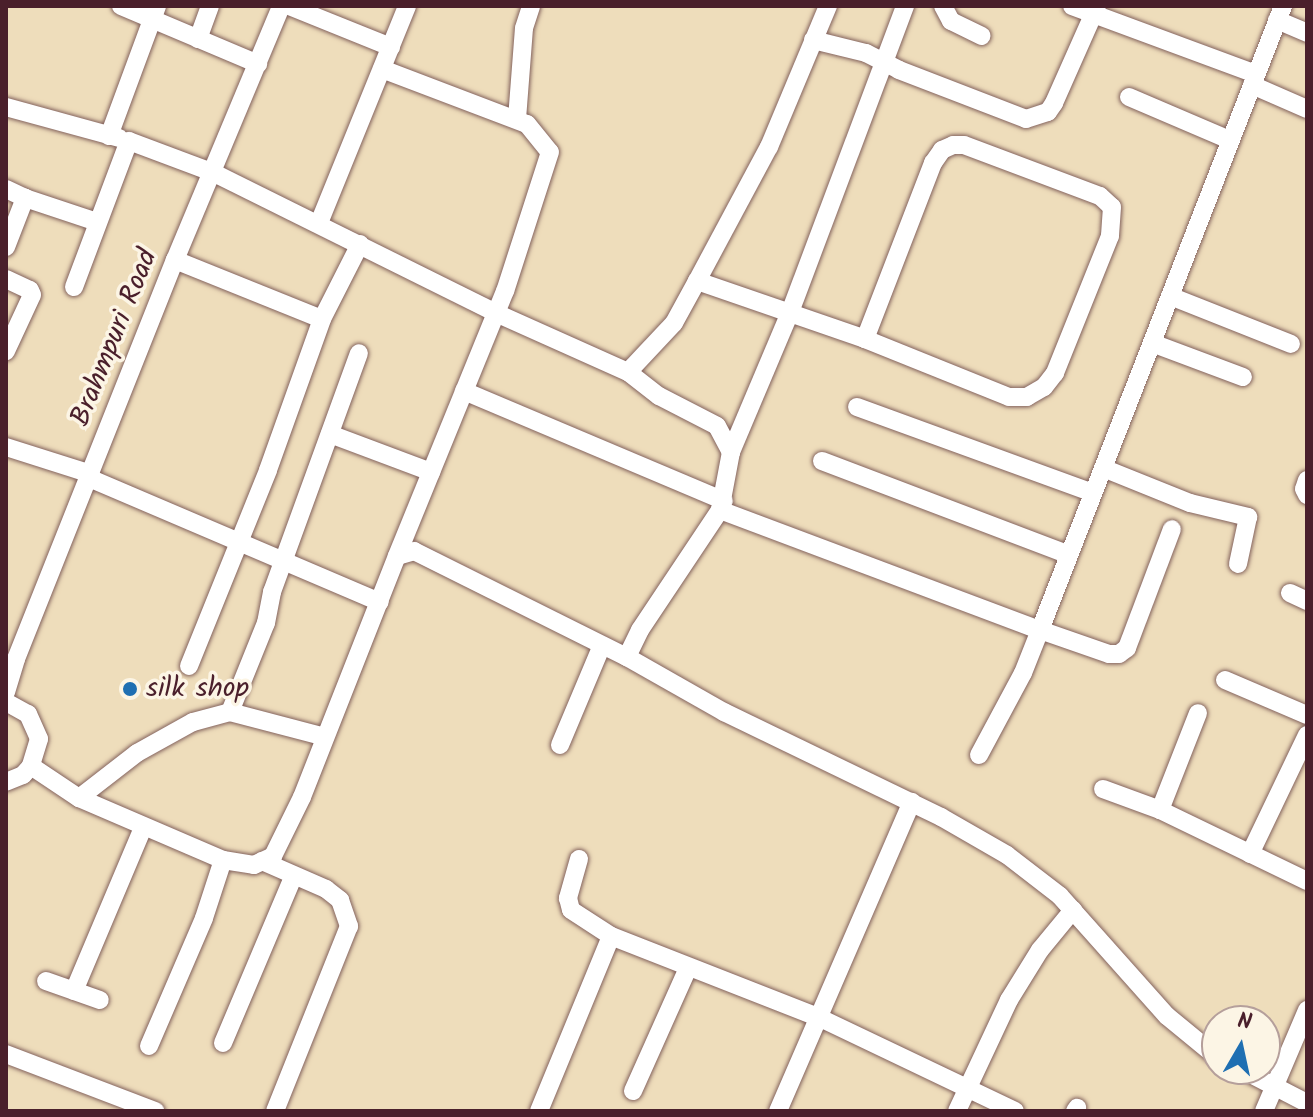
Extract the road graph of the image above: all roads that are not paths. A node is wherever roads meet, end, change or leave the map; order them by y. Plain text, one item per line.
1 (121, 6) edge
2 (210, 6) edge
3 (281, 6) edge
4 (289, 6) edge
5 (407, 6) edge
6 (531, 6) edge
7 (828, 6) edge
8 (905, 6) edge
9 (943, 6) edge
10 (1072, 6) edge
11 (1096, 10) edge
12 (155, 13) edge
13 (1280, 13) edge
14 (1307, 33) edge
15 (982, 36) dead end
16 (198, 39) junction
17 (813, 40) junction
18 (391, 47) junction
19 (885, 63) junction
20 (258, 64) junction
21 (382, 69) junction
22 (1254, 80) junction
23 (1129, 97) dead end
24 (6, 107) edge
25 (1307, 109) edge
26 (517, 119) junction
27 (109, 136) junction
28 (1230, 140) junction
29 (129, 141) junction
30 (214, 173) junction
31 (6, 189) edge
32 (25, 198) junction
33 (97, 222) junction
34 (319, 223) junction
35 (360, 244) junction
36 (6, 247) edge
37 (175, 260) junction
38 (6, 279) edge
39 (697, 281) junction
40 (74, 287) dead end
41 (1170, 296) junction
42 (496, 313) junction
43 (789, 315) junction
44 (322, 319) junction
45 (865, 339) junction
46 (1152, 343) junction
47 (1291, 344) dead end
48 (6, 351) edge
49 (359, 353) dead end
50 (628, 372) junction
51 (1243, 377) dead end
52 (464, 391) junction
53 (857, 407) dead end
54 (330, 434) junction
55 (6, 447) edge
56 (731, 452) junction
57 (822, 461) dead end
58 (1103, 468) junction
59 (431, 472) junction
60 (90, 476) junction
61 (1307, 480) edge
62 (1093, 493) junction
63 (1307, 495) edge
64 (722, 505) junction
65 (1172, 529) dead end
66 (240, 544) junction
67 (1069, 555) junction
68 (397, 556) junction
69 (284, 560) junction
70 (1238, 564) dead end
71 (380, 602) junction
72 (1040, 630) junction
73 (602, 645) junction
74 (627, 657) junction
75 (189, 666) dead end
76 (1225, 680) dead end
77 (6, 692) edge
78 (6, 702) edge
79 (230, 712) junction
80 (1198, 713) dead end
81 (1307, 715) edge
82 (1307, 735) edge
83 (325, 737) junction
84 (560, 745) dead end
85 (979, 755) dead end
86 (31, 766) junction
87 (6, 782) edge
88 (1103, 789) dead end
89 (79, 798) junction
90 (912, 802) junction
91 (1160, 810) junction
92 (143, 828) junction
93 (1250, 854) junction
94 (579, 859) dead end
95 (223, 860) junction
96 (262, 861) junction
97 (293, 877) junction
98 (1307, 881) edge
99 (1073, 910) junction
100 (611, 936) junction
101 (688, 968) junction
102 (46, 981) dead end
103 (74, 991) junction
104 (100, 1000) dead end
105 (1307, 1010) edge
106 (818, 1017) junction
107 (223, 1043) dead end
108 (1201, 1044) edge
109 (149, 1046) dead end
110 (6, 1054) edge
111 (1271, 1085) edge
112 (967, 1087) junction
113 (1277, 1088) junction
114 (633, 1091) dead end
115 (1307, 1103) edge
116 (155, 1111) edge
117 (275, 1111) edge
118 (539, 1111) edge
119 (778, 1111) edge
120 (957, 1111) edge
121 (1015, 1111) edge
122 (1264, 1111) edge

1 - 12 street
2 - 16 street
3 - 20 street, Brahmpuri Road
4 - 18 street
5 - 18 street
6 - 26 street
7 - 17 street
8 - 19 street
9 - 15 street
10 - 11 street
11 - 19 street
11 - 22 street
12 - 16 street
12 - 27 street
13 - 14 street
13 - 22 street
16 - 20 street
17 - 19 street
17 - 39 street
18 - 21 street
19 - 43 street
20 - 30 street, Brahmpuri Road
21 - 26 street
21 - 34 street
22 - 25 street
22 - 28 street
23 - 28 street
24 - 27 street
26 - 42 street
27 - 29 street
28 - 41 street
29 - 30 street
29 - 33 street
30 - 34 street
30 - 37 street, Brahmpuri Road
31 - 32 street
32 - 33 street
32 - 36 street
33 - 40 street
34 - 35 street
35 - 42 street
35 - 44 street
37 - 44 street
37 - 60 street, Brahmpuri Road
38 - 48 street
39 - 43 street
39 - 50 street
41 - 46 street
41 - 47 street
42 - 50 street
42 - 52 street
43 - 45 street
43 - 56 street
44 - 66 street
45 - 45 street
46 - 51 street
46 - 58 street
49 - 54 street
50 - 56 street
52 - 59 street
52 - 64 street
53 - 62 street
54 - 59 street
54 - 69 street
55 - 60 street
56 - 64 street
57 - 67 street
58 - 62 street
58 - 70 street
59 - 68 street
60 - 66 street
60 - 77 street, Brahmpuri Road
61 - 63 street
62 - 67 street
64 - 72 street
64 - 74 street
65 - 72 street
66 - 69 street
66 - 75 street
67 - 72 street
68 - 71 street
68 - 73 street
69 - 71 street
69 - 79 street
71 - 83 street
72 - 85 street
73 - 74 street
73 - 84 street
74 - 90 street
76 - 81 street
78 - 86 street
79 - 83 street
79 - 89 street
80 - 91 street
82 - 93 street
83 - 96 street
86 - 87 street
86 - 89 street
88 - 91 street
89 - 92 street
90 - 99 street
90 - 106 street
91 - 93 street
92 - 95 street
92 - 103 street
93 - 98 street
94 - 100 street
95 - 96 street
95 - 109 street
96 - 97 street
97 - 107 street
97 - 117 street
99 - 108 street
99 - 112 street
100 - 101 street
100 - 118 street
101 - 106 street
101 - 114 street
102 - 103 street
103 - 104 street
105 - 113 street
106 - 112 street
106 - 119 street
110 - 116 street
111 - 113 street
112 - 120 street
112 - 121 street
113 - 115 street
113 - 122 street

